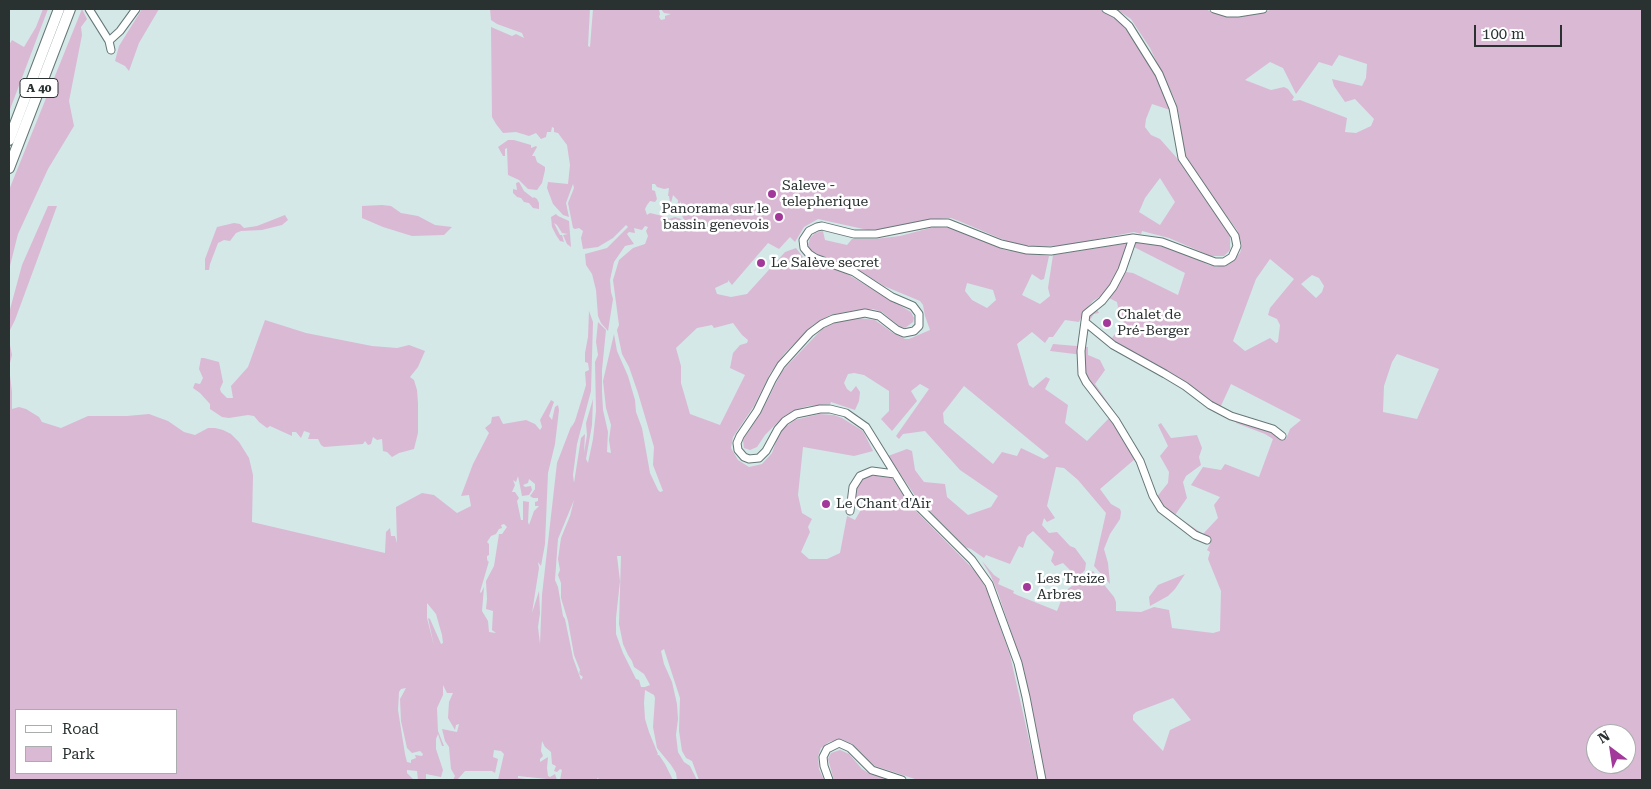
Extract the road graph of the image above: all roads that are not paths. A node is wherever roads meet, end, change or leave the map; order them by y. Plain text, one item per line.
1 (57, 9) edge
2 (70, 9) edge
3 (89, 9) edge
4 (136, 9) edge
5 (1106, 9) edge
6 (1214, 9) edge
7 (1263, 9) edge
8 (109, 42) junction
9 (111, 50) dead end
10 (9, 140) edge
11 (9, 168) edge
12 (1133, 238) junction
13 (1085, 322) junction
14 (1282, 436) dead end
15 (895, 474) junction
16 (850, 511) dead end
17 (1205, 538) dead end
18 (829, 780) edge
19 (902, 780) edge
20 (1042, 780) edge

1 - 10 highway, A 40
2 - 11 highway, A 40
3 - 8 street
4 - 8 street
5 - 12 street
6 - 7 street
8 - 9 street
12 - 13 street
12 - 15 street
13 - 14 street
13 - 17 street
15 - 16 street
15 - 20 street
18 - 19 street

